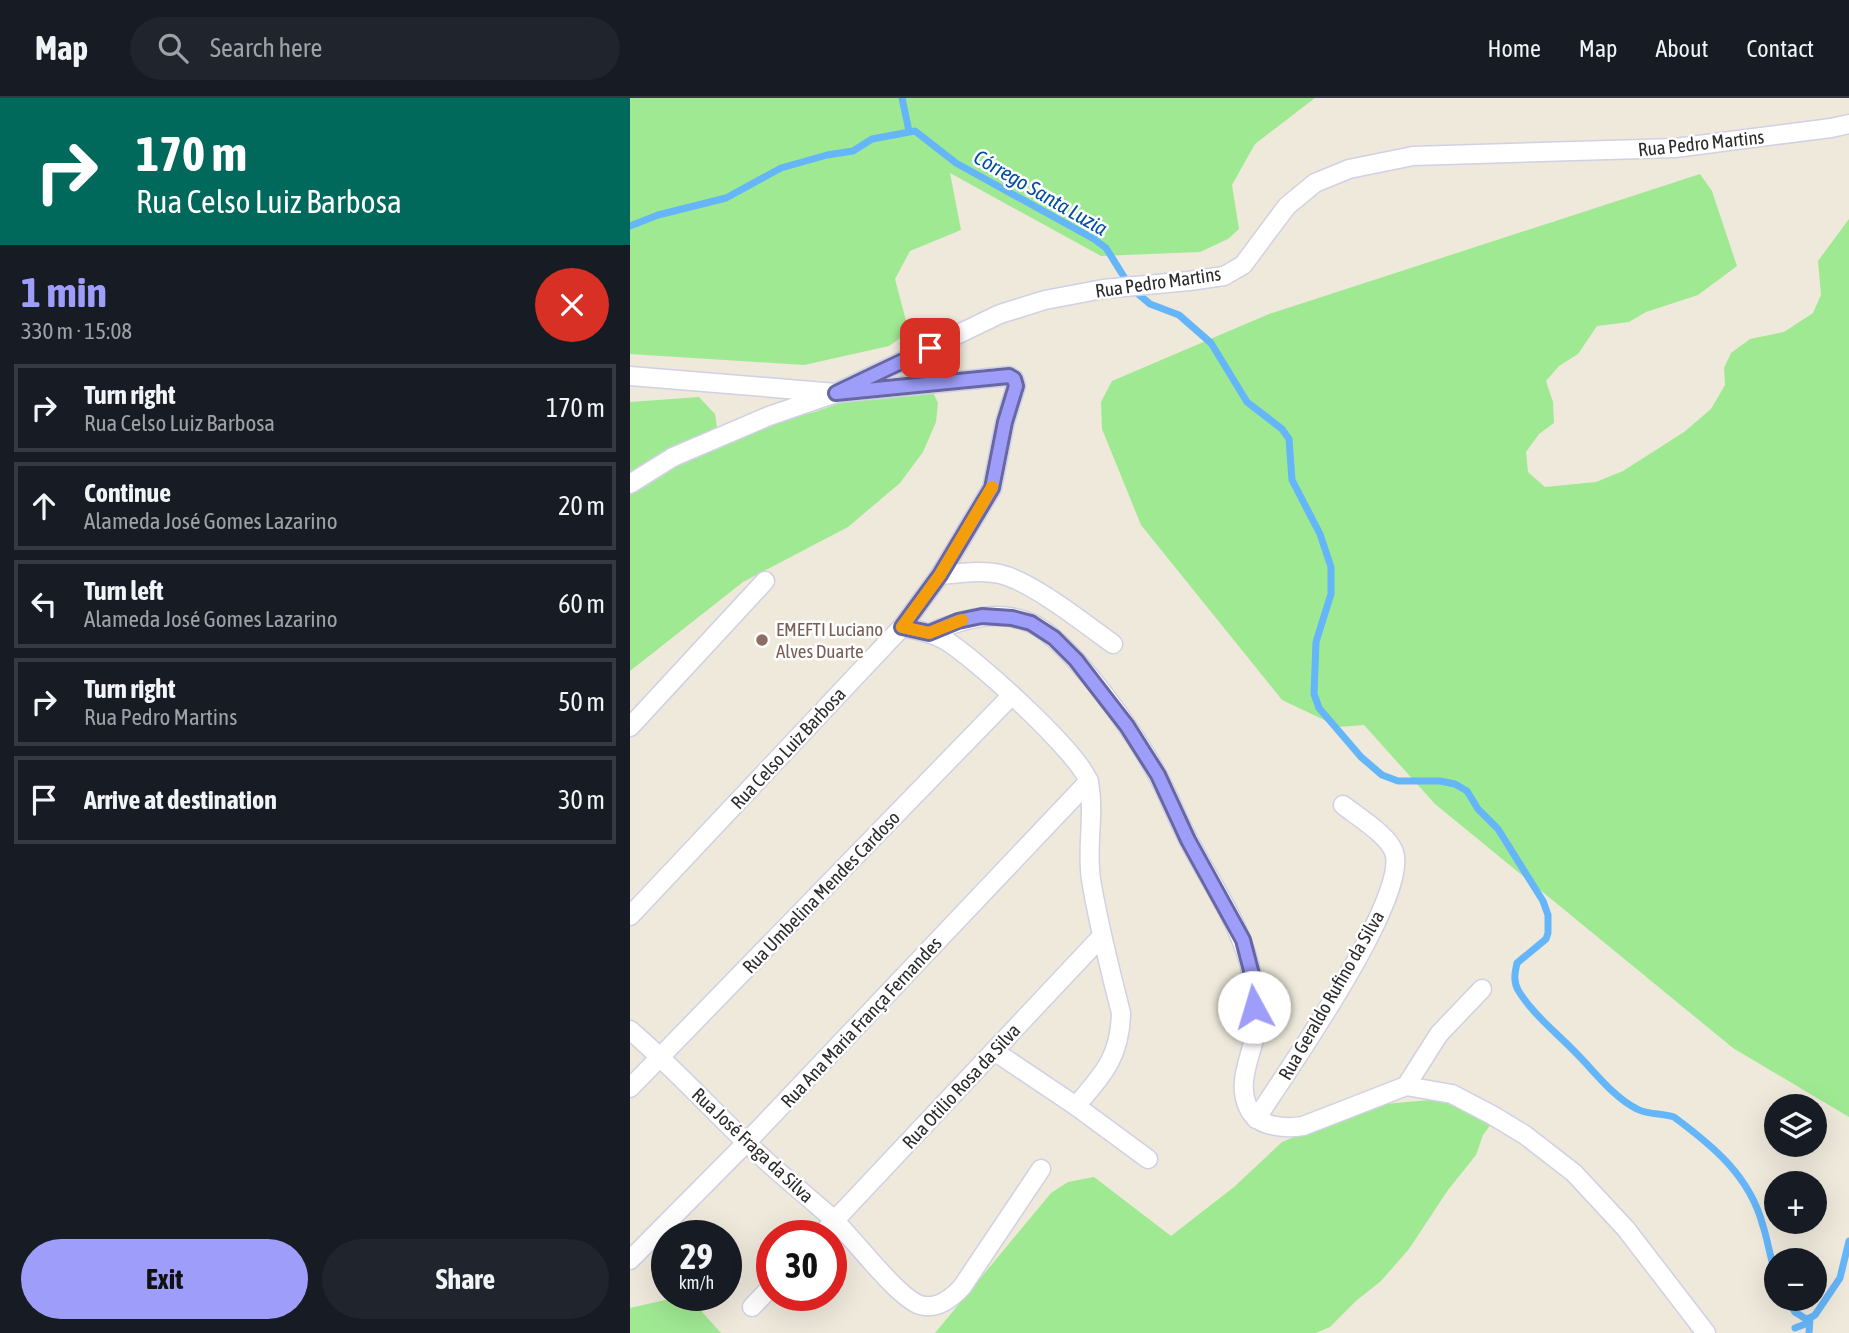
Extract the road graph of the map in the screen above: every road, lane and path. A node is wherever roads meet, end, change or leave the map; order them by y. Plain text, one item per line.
1 (1849, 124) edge
2 (630, 376) edge
3 (836, 393) junction
4 (630, 484) edge
5 (940, 575) junction
6 (765, 581) dead end
7 (902, 627) junction
8 (929, 633) junction
9 (1113, 644) dead end
10 (1012, 695) junction
11 (630, 727) edge
12 (1088, 781) junction
13 (1343, 805) dead end
14 (630, 916) edge
15 (1102, 936) junction
16 (1482, 989) dead end
17 (630, 1030) edge
18 (994, 1051) junction
19 (661, 1057) junction
20 (1406, 1086) junction
21 (630, 1088) edge
22 (1076, 1106) junction
23 (1256, 1119) junction
24 (746, 1143) junction
25 (1147, 1159) dead end
26 (1041, 1169) dead end
27 (833, 1220) edge
28 (835, 1220) edge
29 (847, 1234) edge
30 (630, 1260) edge
31 (756, 1303) edge
32 (752, 1307) dead end
33 (1706, 1333) edge

1 - 3 street, Rua Pedro Martins
2 - 3 street
3 - 4 street, Rua Pedro Martins
3 - 5 street, Rua Celso Luiz Barbosa
5 - 7 street, Rua Celso Luiz Barbosa
5 - 9 street
6 - 11 street
7 - 8 street
7 - 14 street, Rua Celso Luiz Barbosa
8 - 10 street
8 - 23 street
10 - 12 street
10 - 19 street, Rua Umbelina Mendes Cardoso
12 - 15 street
12 - 24 street, Rua Ana Maria França Fernandes
13 - 23 street, Rua Geraldo Rufino da Silva
15 - 18 street, Rua Otilio Rosa da Silva
15 - 22 street
16 - 20 street
17 - 19 street, Rua José Fraga da Silva
18 - 22 street
18 - 28 street, Rua Otilio Rosa da Silva
19 - 21 street, Rua Umbelina Mendes Cardoso
19 - 24 street, Rua José Fraga da Silva
20 - 23 street
20 - 33 street
22 - 25 street
24 - 27 street, Rua José Fraga da Silva
24 - 30 street, Rua Ana Maria França Fernandes
26 - 29 street, Rua José Fraga da Silva
31 - 32 street

